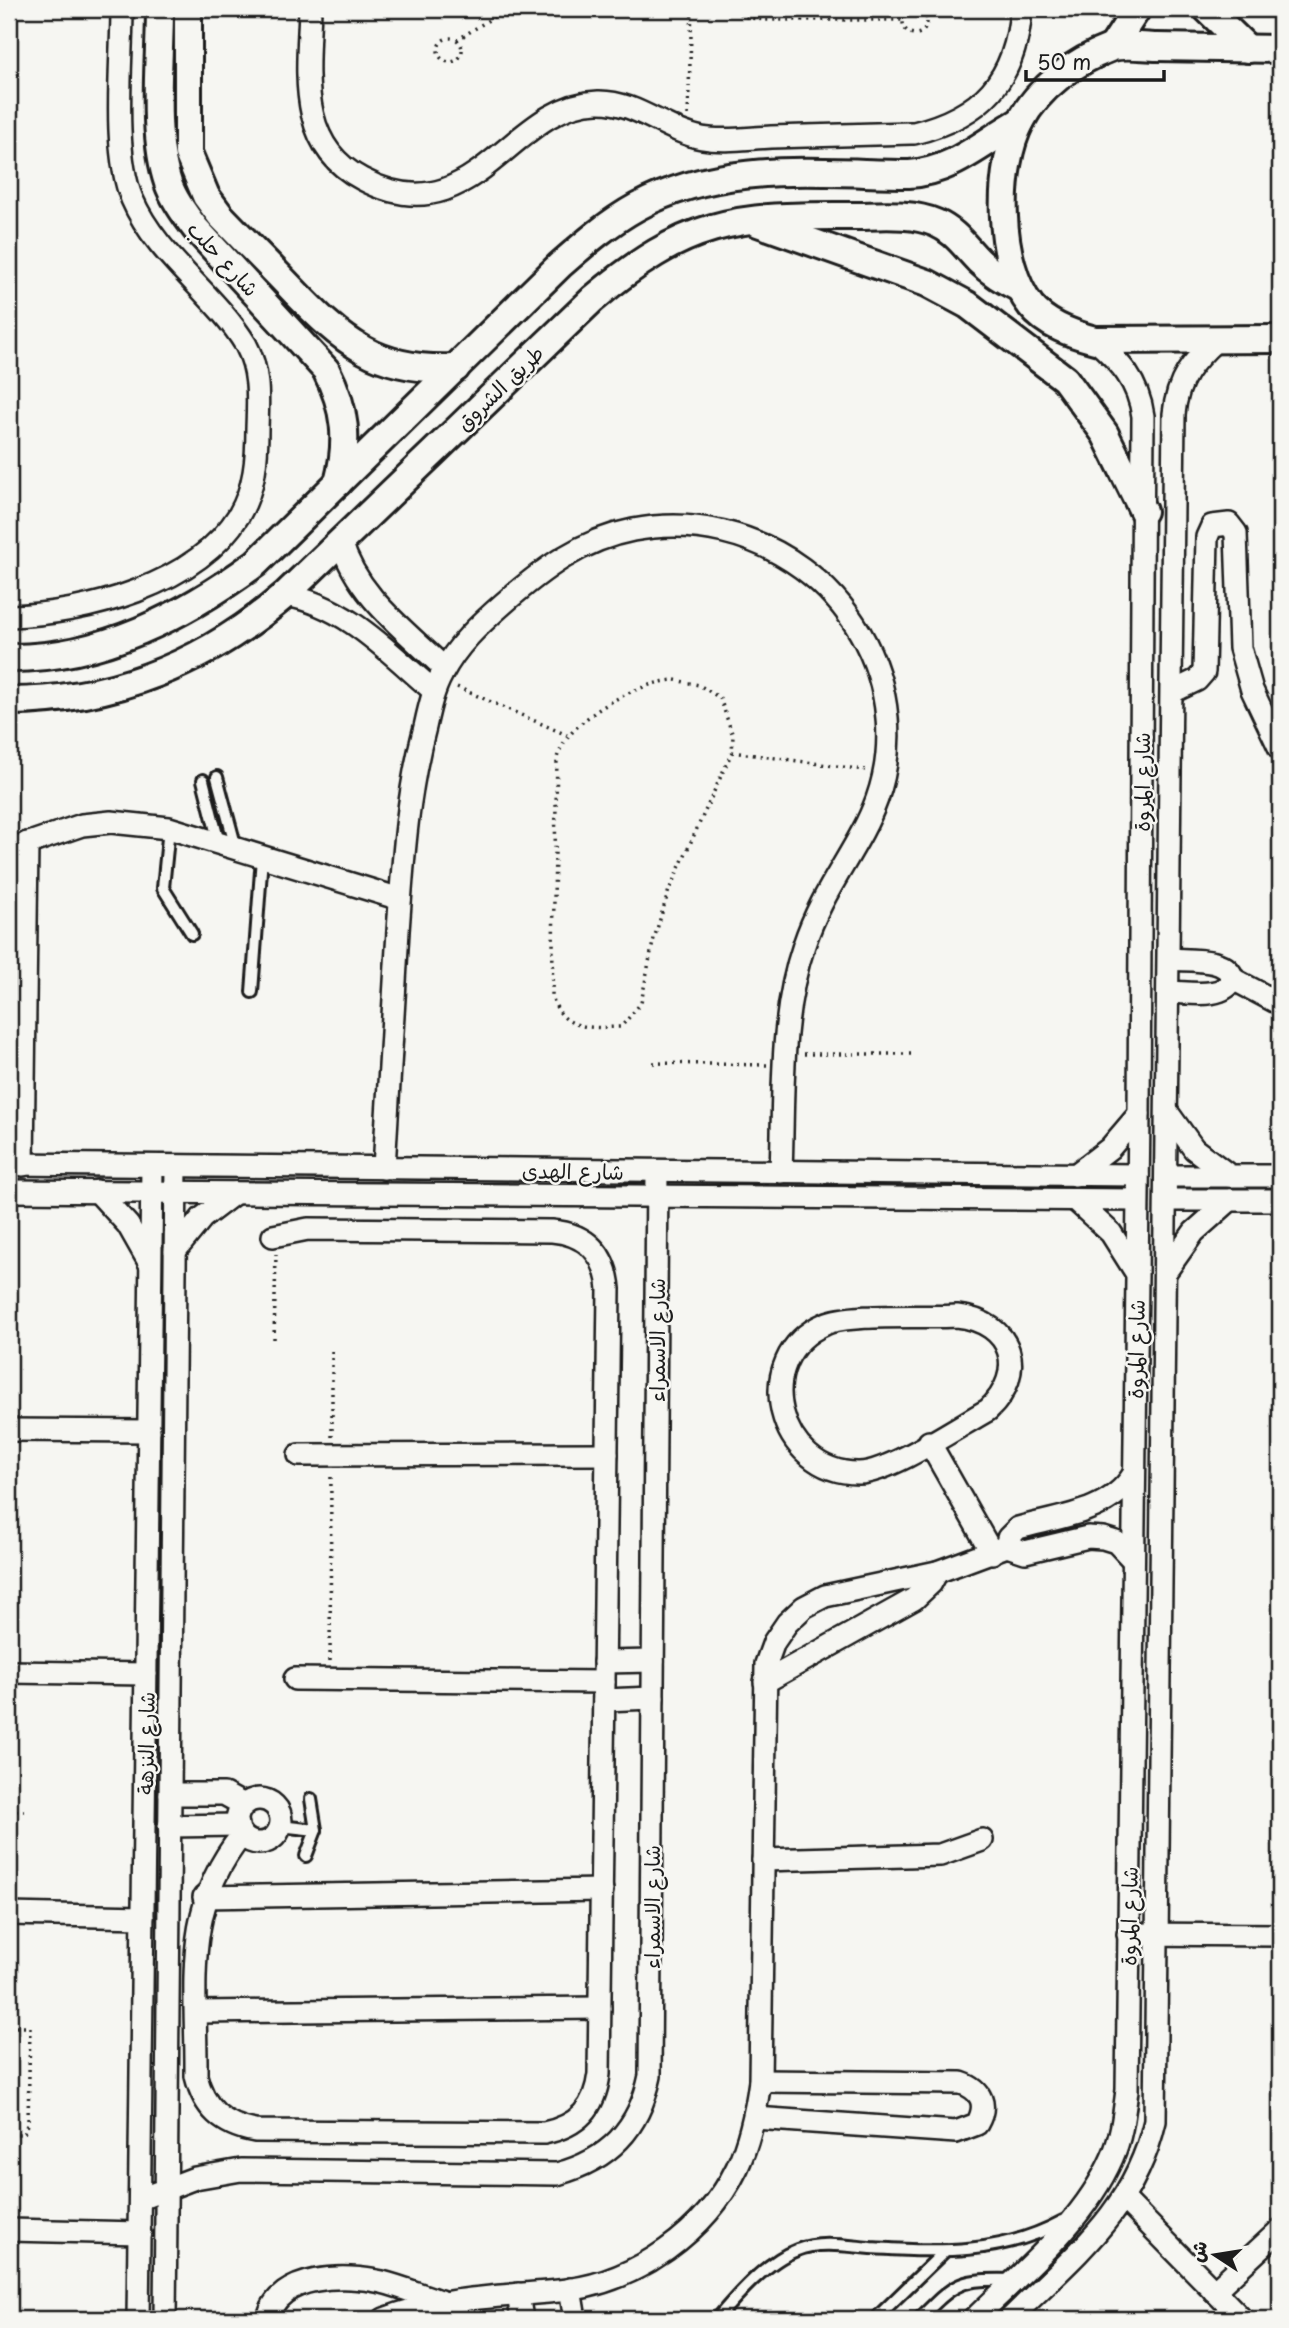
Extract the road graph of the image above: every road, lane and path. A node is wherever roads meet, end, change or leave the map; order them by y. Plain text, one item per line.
1 (122, 9) edge
2 (160, 9) edge
3 (188, 9) edge
4 (310, 9) edge
5 (506, 9) edge
6 (692, 9) edge
7 (726, 9) edge
8 (1021, 9) edge
9 (1137, 9) edge
10 (1207, 9) edge
11 (903, 20) junction
12 (457, 40) junction
13 (1113, 46) junction
14 (1248, 49) junction
15 (1280, 49) edge
16 (1021, 121) junction
17 (687, 134) junction
18 (746, 219) junction
19 (1019, 288) junction
20 (519, 306) junction
21 (328, 326) junction
22 (550, 338) junction
23 (1096, 340) junction
24 (1216, 340) junction
25 (1280, 340) edge
26 (308, 347) junction
27 (456, 368) junction
28 (338, 483) junction
29 (1143, 511) junction
30 (341, 541) junction
31 (285, 596) junction
32 (9, 616) edge
33 (9, 659) edge
34 (439, 679) junction
35 (1172, 692) junction
36 (9, 701) edge
37 (567, 735) junction
38 (1280, 749) edge
39 (732, 752) junction
40 (886, 773) junction
41 (217, 777) dead end
42 (203, 780) dead end
43 (169, 828) junction
44 (227, 846) junction
45 (18, 847) edge
46 (262, 857) junction
47 (400, 899) junction
48 (192, 934) dead end
49 (1169, 959) junction
50 (1233, 979) junction
51 (252, 992) dead end
52 (1169, 992) junction
53 (1280, 1004) edge
54 (911, 1054) dead end
55 (785, 1060) junction
56 (653, 1063) dead end
57 (1168, 1113) junction
58 (1139, 1114) junction
59 (16, 1165) edge
60 (152, 1166) junction
61 (176, 1166) junction
62 (384, 1168) junction
63 (657, 1171) junction
64 (781, 1172) junction
65 (1075, 1175) junction
66 (1138, 1175) junction
67 (1167, 1176) junction
68 (1230, 1176) junction
69 (1280, 1176) edge
70 (9, 1191) edge
71 (97, 1191) junction
72 (152, 1192) junction
73 (176, 1192) junction
74 (235, 1193) junction
75 (657, 1197) junction
76 (1137, 1200) junction
77 (1167, 1200) junction
78 (1230, 1200) junction
79 (1280, 1200) edge
80 (1076, 1201) junction
81 (279, 1234) joint
82 (175, 1251) junction
83 (151, 1265) junction
84 (1166, 1272) junction
85 (1136, 1274) junction
86 (274, 1339) dead end
87 (332, 1348) dead end
88 (9, 1430) edge
89 (149, 1430) junction
90 (929, 1443) junction
91 (607, 1454) junction
92 (299, 1455) dead end
93 (331, 1455) junction
94 (1133, 1475) junction
95 (999, 1550) junction
96 (1132, 1559) junction
97 (937, 1572) junction
98 (653, 1661) junction
99 (9, 1672) edge
100 (146, 1674) junction
101 (295, 1679) dead end
102 (330, 1680) junction
103 (604, 1681) junction
104 (765, 1682) junction
105 (653, 1698) junction
106 (170, 1794) junction
107 (311, 1799) dead end
108 (9, 1811) edge
109 (24, 1811) dead end
110 (241, 1821) junction
111 (169, 1826) junction
112 (280, 1826) junction
113 (316, 1830) junction
114 (982, 1840) dead end
115 (306, 1856) dead end
116 (763, 1860) junction
117 (602, 1890) junction
118 (204, 1897) junction
119 (9, 1914) edge
120 (143, 1917) junction
121 (1128, 1934) junction
122 (1159, 1935) junction
123 (1280, 1935) edge
124 (600, 2008) junction
125 (197, 2012) junction
126 (9, 2027) edge
127 (760, 2081) junction
128 (755, 2118) junction
129 (9, 2134) edge
130 (167, 2189) junction
131 (140, 2199) junction
132 (1125, 2200) junction
133 (1078, 2213) junction
134 (1280, 2230) edge
135 (9, 2231) edge
136 (140, 2233) junction
137 (944, 2252) junction
138 (1014, 2280) junction
139 (570, 2289) junction
140 (1214, 2291) junction
141 (518, 2294) junction
142 (442, 2301) junction
143 (138, 2319) edge
144 (165, 2319) edge
145 (268, 2319) edge
146 (384, 2319) edge
147 (522, 2319) edge
148 (575, 2319) edge
149 (717, 2319) edge
150 (875, 2319) edge
151 (919, 2319) edge
152 (974, 2319) edge
153 (1010, 2319) edge
154 (1242, 2319) edge

1 - 32 street
2 - 26 street, شارع حلب
3 - 21 street, شارع حلب
4 - 17 street
5 - 12 path
6 - 17 path
7 - 11 path
8 - 17 street
9 - 13 street
10 - 14 street
11 - 11 path
12 - 12 path
13 - 14 street
13 - 16 street
14 - 15 street
16 - 19 street
16 - 20 street, طريق الشروق
18 - 19 street, طريق الشروق
18 - 22 street, طريق الشروق
18 - 29 street
19 - 23 street
20 - 22 street
20 - 27 street, طريق الشروق
21 - 26 street
21 - 27 street, شارع حلب
22 - 30 street, طريق الشروق
23 - 24 street
23 - 29 street, شارع المروة
24 - 25 street
24 - 35 street, شارع المروة
26 - 28 street, شارع حلب
27 - 28 street, طريق الشروق
28 - 33 street, طريق الشروق
29 - 58 street, شارع المروة
30 - 31 street, طريق الشروق
30 - 34 street
31 - 34 street
31 - 36 street, طريق الشروق
34 - 37 path
34 - 40 street
34 - 47 street
35 - 38 street
35 - 49 street, شارع المروة
37 - 39 path
37 - 39 path
39 - 40 path
40 - 55 street
41 - 44 lane
42 - 44 lane
43 - 44 street
43 - 45 street
43 - 48 lane
44 - 46 street
45 - 59 street
46 - 47 street
46 - 51 lane
47 - 62 street
49 - 50 street
49 - 52 street, شارع المروة
50 - 52 street
50 - 53 street
52 - 57 street, شارع المروة
54 - 55 path
55 - 56 path
55 - 64 street
57 - 67 street, شارع المروة
57 - 68 street
58 - 65 street
58 - 66 street, شارع المروة
59 - 60 street, شارع الهدى
60 - 61 street, شارع الهدى
60 - 72 street, شارع النزهة
61 - 62 street, شارع الهدى
61 - 73 street, شارع النزهة
62 - 63 street, شارع الهدى
63 - 64 street, شارع الهدى
63 - 75 street, شارع الاسمراء
64 - 65 street, شارع الهدى
65 - 66 street, شارع الهدى
66 - 76 street, شارع المروة
67 - 68 street
67 - 77 street, شارع المروة
68 - 69 street
70 - 71 street, شارع الهدى
71 - 72 street, شارع الهدى
71 - 83 street
72 - 73 street, شارع الهدى
72 - 83 street, شارع النزهة
73 - 74 street, شارع الهدى
73 - 82 street, شارع النزهة
74 - 75 street, شارع الهدى
74 - 82 street
75 - 80 street, شارع الهدى
75 - 98 street, شارع الاسمراء
76 - 80 street, شارع الهدى
76 - 85 street, شارع المروة
77 - 78 street
77 - 84 street, شارع المروة
78 - 79 street
78 - 84 street
80 - 85 street
81 - 86 path
81 - 91 street
82 - 106 street, شارع النزهة
83 - 89 street, شارع النزهة
84 - 122 street, شارع المروة
85 - 94 street, شارع المروة
87 - 93 path
88 - 89 street
89 - 100 street, شارع النزهة
90 - 90 street
90 - 95 street
91 - 93 street
91 - 103 street
92 - 93 street
93 - 102 path
94 - 95 street
94 - 96 street, شارع المروة
95 - 96 street
95 - 97 street
96 - 121 street, شارع المروة
97 - 104 street
97 - 104 street
98 - 103 street
98 - 105 street, شارع الاسمراء
99 - 100 street
100 - 120 street, شارع النزهة
101 - 102 street
102 - 103 street
103 - 105 street
103 - 117 street
104 - 116 street
105 - 130 street, شارع الاسمراء
106 - 110 street
106 - 111 street, شارع النزهة
107 - 113 lane
108 - 109 path
110 - 111 street
110 - 112 street
110 - 112 street
110 - 118 street
111 - 130 street, شارع النزهة
112 - 113 lane
113 - 115 lane
114 - 116 street
116 - 127 street
117 - 118 street
117 - 124 street
118 - 125 street
119 - 120 street
120 - 131 street, شارع النزهة
121 - 122 street
121 - 133 street, شارع المروة
122 - 123 street
122 - 132 street, شارع المروة
124 - 125 street
124 - 125 street
126 - 129 path
127 - 128 street
127 - 128 street
128 - 139 street
130 - 131 street, شارع الاسمراء
130 - 144 street, شارع النزهة
131 - 136 street, شارع النزهة
132 - 140 street
132 - 153 street, شارع المروة
133 - 137 lane
133 - 138 street, شارع المروة
134 - 140 street
135 - 136 street
136 - 143 street, شارع النزهة
137 - 149 lane
137 - 150 lane
138 - 151 lane
138 - 152 street, شارع المروة
139 - 141 street
139 - 148 street
140 - 154 street
141 - 142 street
141 - 147 street
142 - 145 street
142 - 146 street

